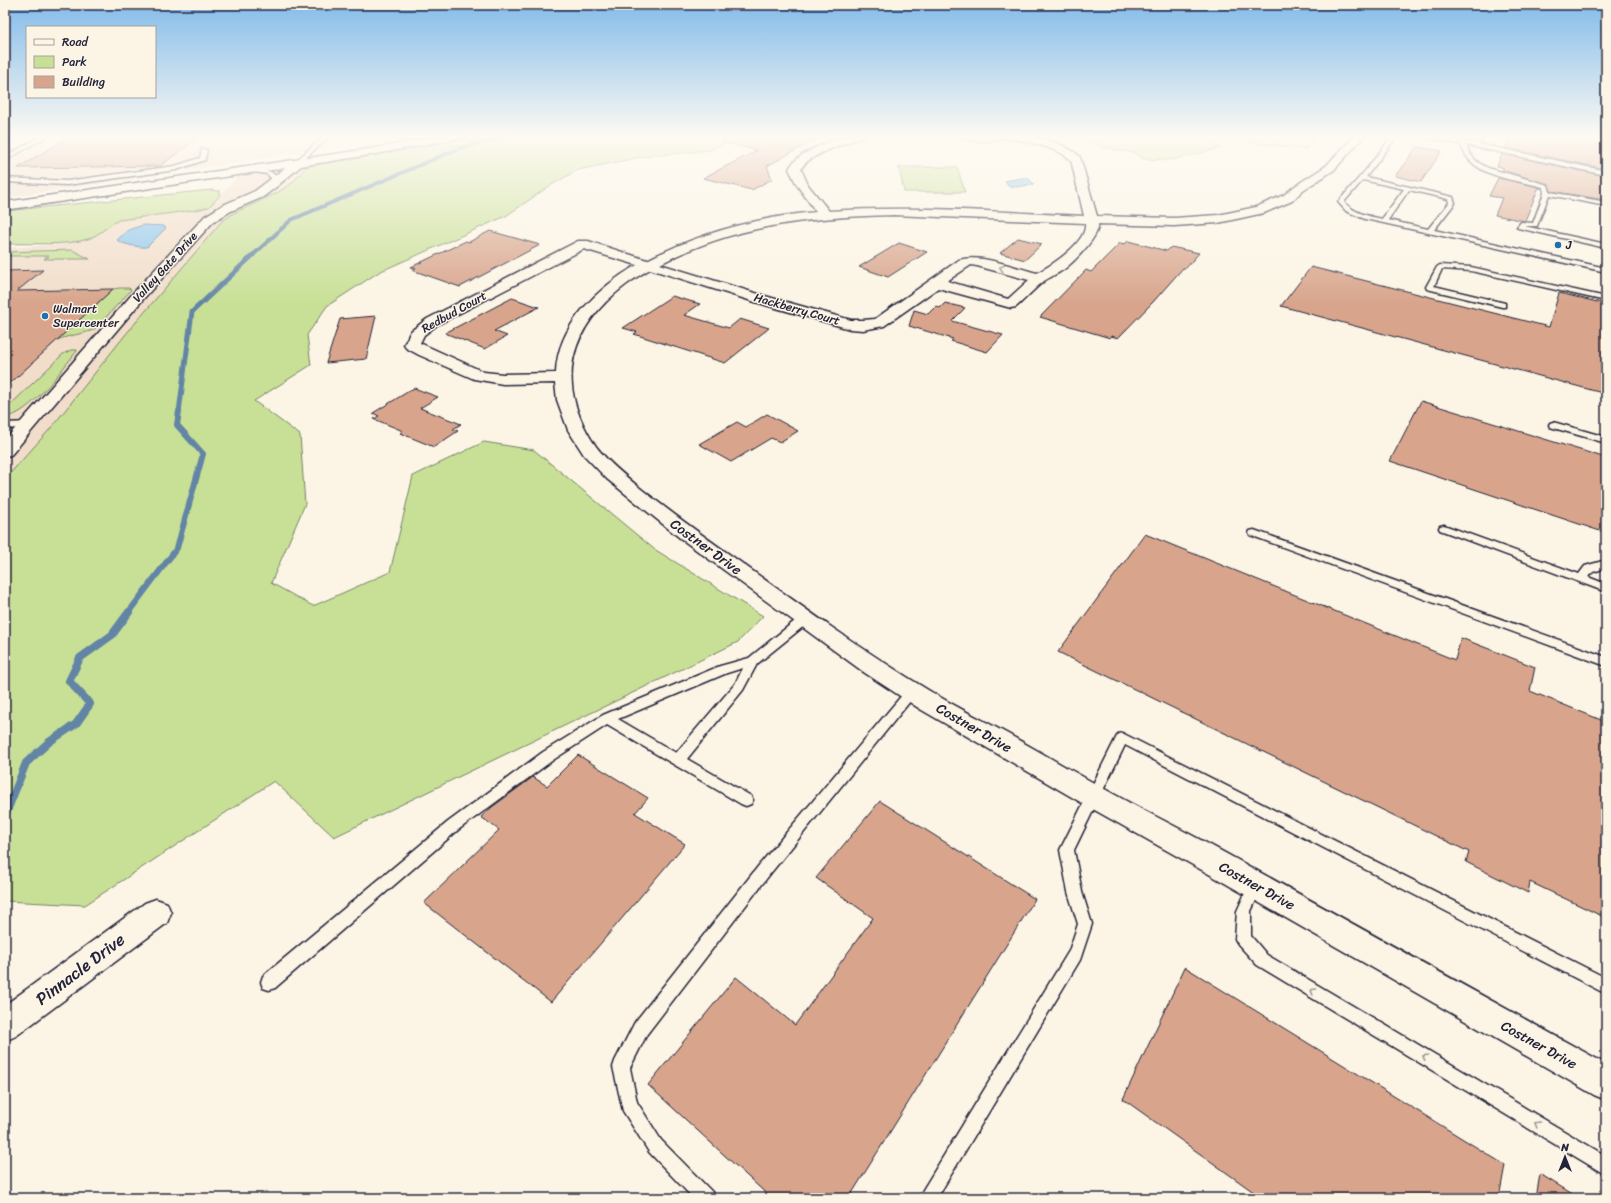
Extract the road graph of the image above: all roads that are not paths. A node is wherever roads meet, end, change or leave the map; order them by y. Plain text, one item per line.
1 (105, 191) edge
2 (263, 191) edge
3 (806, 191) edge
4 (1084, 191) edge
5 (1296, 191) edge
6 (1351, 191) edge
7 (1406, 191) edge
8 (1422, 191) edge
9 (1546, 193) joint
10 (1606, 204) edge
11 (5, 206) edge
12 (824, 213) junction
13 (1091, 219) junction
14 (1384, 221) junction
15 (1430, 231) junction
16 (1606, 246) edge
17 (648, 265) junction
18 (1606, 270) edge
19 (1039, 278) junction
20 (938, 283) junction
21 (1606, 299) edge
22 (1502, 305) dead end
23 (562, 378) junction
24 (29, 425) junction
25 (1553, 425) dead end
26 (5, 426) edge
27 (1606, 440) edge
28 (5, 451) edge
29 (1444, 528) dead end
30 (1254, 533) dead end
31 (1606, 564) edge
32 (1581, 578) junction
33 (1606, 588) edge
34 (805, 620) junction
35 (753, 661) junction
36 (1606, 662) edge
37 (912, 691) junction
38 (607, 719) junction
39 (678, 760) junction
40 (1094, 796) junction
41 (746, 800) dead end
42 (1256, 885) junction
43 (156, 913) dead end
44 (269, 982) dead end
45 (1606, 986) edge
46 (5, 1025) edge
47 (1606, 1083) edge
48 (1606, 1166) edge
49 (706, 1198) edge
50 (928, 1198) edge

1 - 11 street
2 - 24 street, Valley Gate Drive
3 - 12 street
4 - 13 street
5 - 13 street, Costner Drive
6 - 14 lane
7 - 14 lane
8 - 15 lane
9 - 10 lane
9 - 16 lane
12 - 13 street, Costner Drive
12 - 17 street, Costner Drive
13 - 19 street
14 - 15 lane
15 - 18 lane
17 - 20 street, Hackberry Court
17 - 23 street, Costner Drive
17 - 23 street, Redbud Court
19 -> 20 street, Hackberry Court
19 - 20 street
21 - 22 lane
23 - 34 street, Costner Drive
24 - 26 lane
24 - 28 street, Valley Gate Drive
25 - 27 lane
29 - 32 lane
30 - 36 lane
31 - 32 lane
32 - 33 lane
34 - 35 lane
34 - 37 street, Costner Drive
35 - 38 lane
35 - 39 lane
37 - 40 street, Costner Drive
37 - 49 lane
38 - 39 lane
38 - 44 lane
39 - 41 lane
40 - 42 street, Costner Drive
40 - 45 lane
40 - 50 lane
42 - 47 street, Costner Drive
48 -> 42 lane
43 - 46 street, Pinnacle Drive

